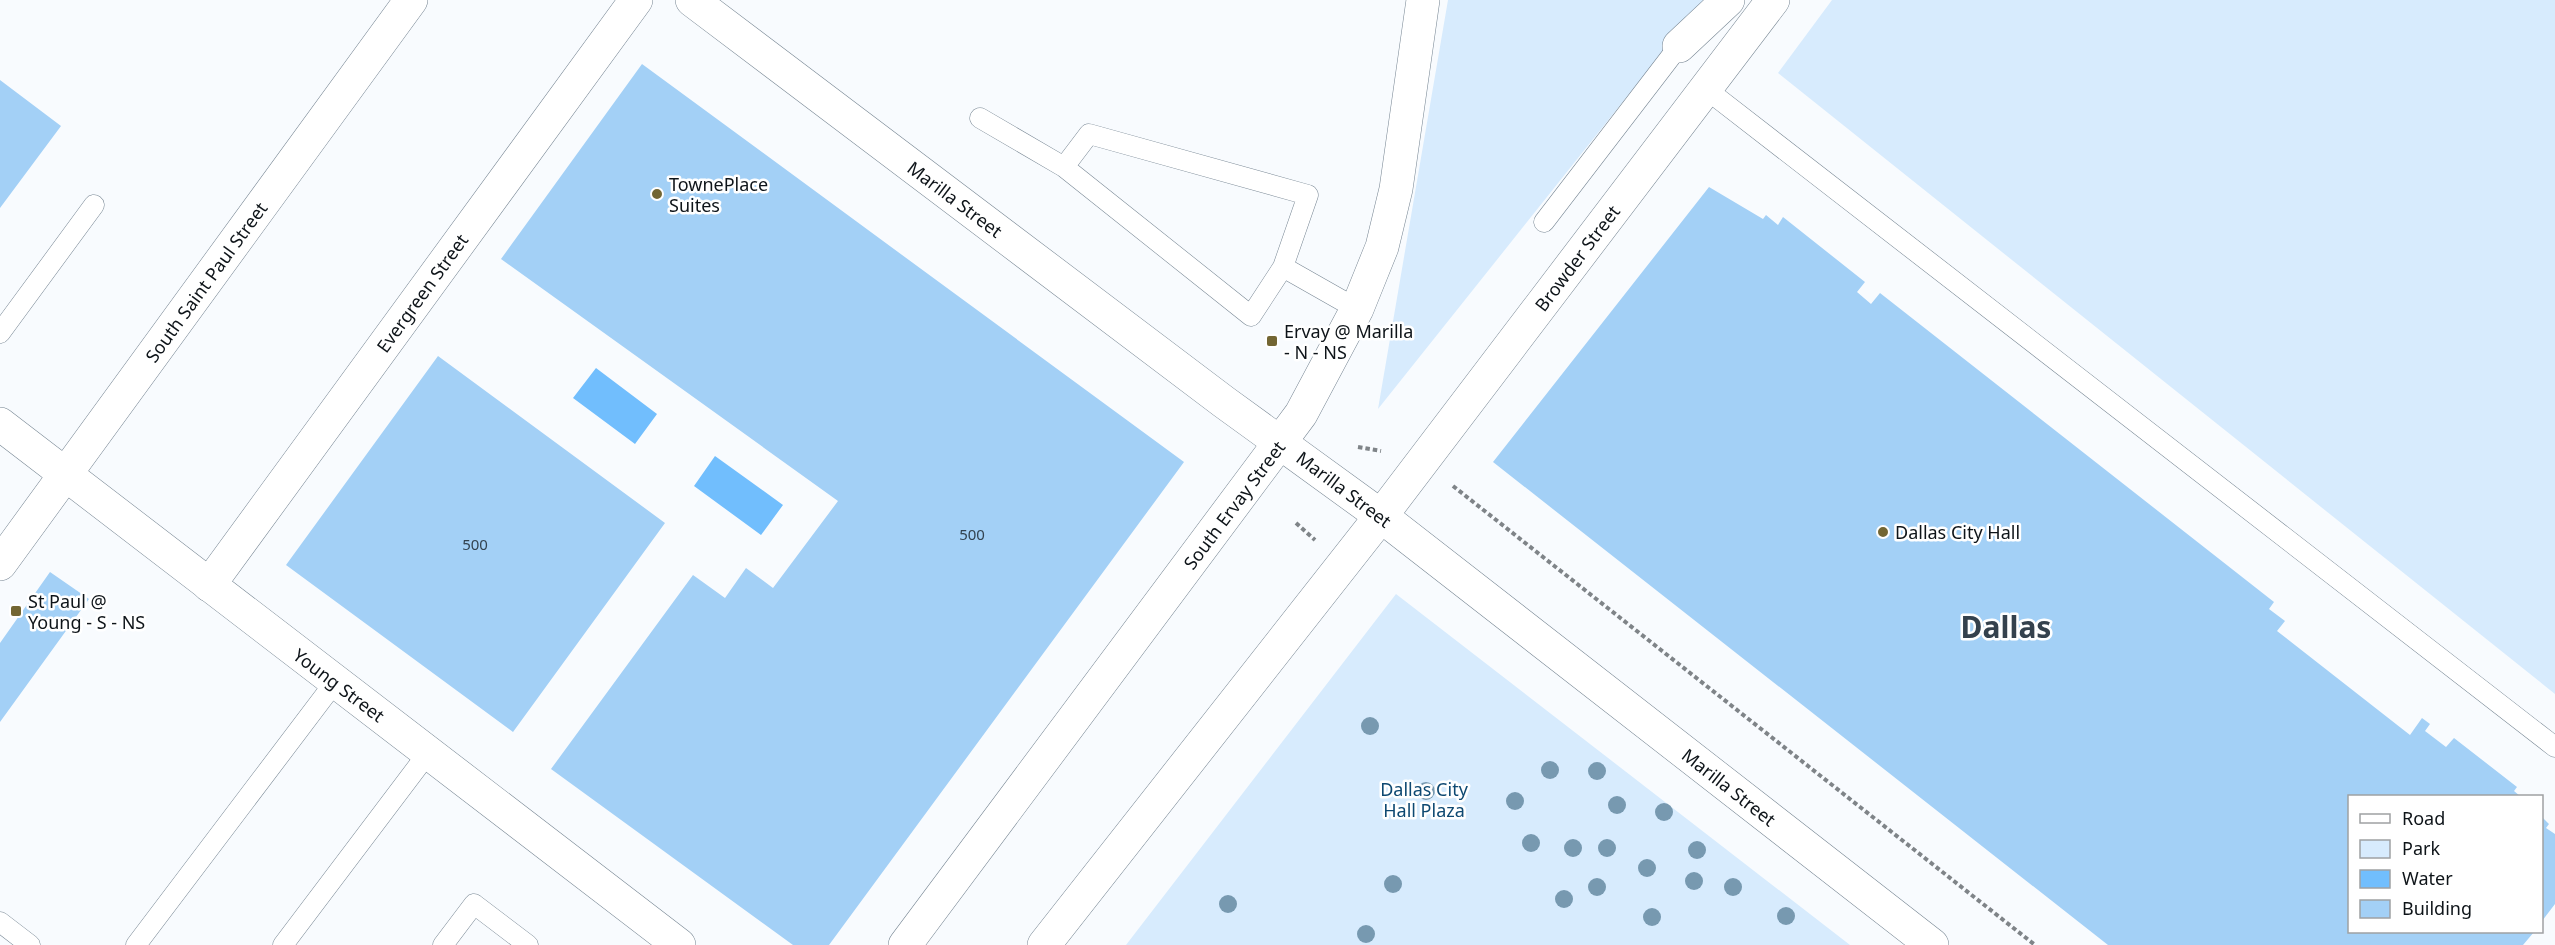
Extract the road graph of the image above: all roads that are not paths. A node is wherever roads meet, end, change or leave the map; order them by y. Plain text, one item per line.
1 (411, 0) edge
2 (636, 0) edge
3 (692, 0) edge
4 (1423, 0) edge
5 (1697, 0) edge
6 (1728, 0) edge
7 (1773, 0) edge
8 (1679, 46) junction
9 (1706, 89) junction
10 (980, 118) dead end
11 (1064, 167) junction
12 (94, 205) dead end
13 (1544, 222) dead end
14 (1283, 267) junction
15 (1357, 309) junction
16 (0, 333) edge
17 (0, 424) edge
18 (1280, 442) junction
19 (66, 476) junction
20 (1381, 516) junction
21 (0, 564) edge
22 (209, 585) junction
23 (335, 682) junction
24 (2555, 747) edge
25 (428, 753) junction
26 (0, 922) edge
27 (663, 940) edge
28 (30, 945) edge
29 (136, 945) edge
30 (283, 945) edge
31 (443, 945) edge
32 (528, 945) edge
33 (904, 945) edge
34 (1044, 945) edge
35 (1932, 945) edge

1 - 19 main road, South Saint Paul Street
2 - 22 main road, Evergreen Street
3 - 18 main road, Marilla Street
4 - 15 main road, South Ervay Street
5 - 8 main road
6 - 8 main road
7 - 9 main road, Browder Street
8 - 13 lane
9 - 20 main road, Browder Street
9 - 24 lane
10 - 11 lane
11 - 14 lane
11 - 14 lane
12 - 16 lane
14 - 15 lane
15 - 18 main road, South Ervay Street
17 - 19 main road, Young Street
18 - 20 main road, Marilla Street
18 - 33 main road, South Ervay Street
19 - 21 main road, South Saint Paul Street
19 - 22 main road, Young Street
20 - 34 main road, Browder Street
20 - 35 main road, Marilla Street
22 - 23 main road, Young Street
23 - 25 main road, Young Street
23 - 29 lane
25 - 27 main road, Young Street
25 - 30 lane
26 - 28 lane
31 - 32 lane

